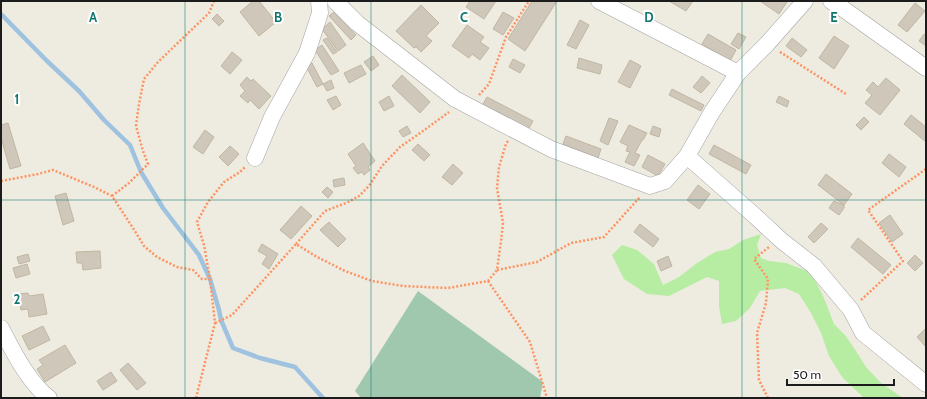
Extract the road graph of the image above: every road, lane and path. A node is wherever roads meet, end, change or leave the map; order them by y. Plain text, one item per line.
1 (214, 1) edge
2 (319, 1) edge
3 (335, 1) edge
4 (529, 1) edge
5 (599, 1) edge
6 (805, 1) edge
7 (831, 1) edge
8 (767, 44) junction
9 (926, 68) edge
10 (738, 73) junction
11 (846, 94) dead end
12 (455, 99) junction
13 (470, 107) junction
14 (514, 130) junction
15 (687, 156) junction
16 (255, 158) joint
17 (926, 169) edge
18 (1, 181) edge
19 (650, 186) junction
20 (112, 196) junction
21 (782, 241) junction
22 (296, 244) junction
23 (497, 270) junction
24 (210, 279) junction
25 (488, 281) junction
26 (851, 310) junction
27 (215, 323) junction
28 (1, 328) edge
29 (926, 384) edge
30 (49, 398) edge
31 (196, 398) edge
32 (547, 398) edge
33 (768, 398) edge

1 - 20 path
2 - 16 street
3 - 12 street
4 - 13 path
5 - 10 street
6 - 8 street
7 - 9 street
8 - 10 street
8 - 11 path
10 - 15 street
12 - 13 street
12 - 22 path
13 - 14 street
14 - 19 street
14 - 23 path
15 - 19 street
15 - 21 street
16 - 24 path
17 - 26 path
18 - 20 path
19 - 23 path
20 - 24 path
21 - 26 street
21 - 33 path
22 - 25 path
22 - 27 path
23 - 25 path
24 - 27 path
25 - 32 path
26 - 29 street
27 - 31 path
28 - 30 street

